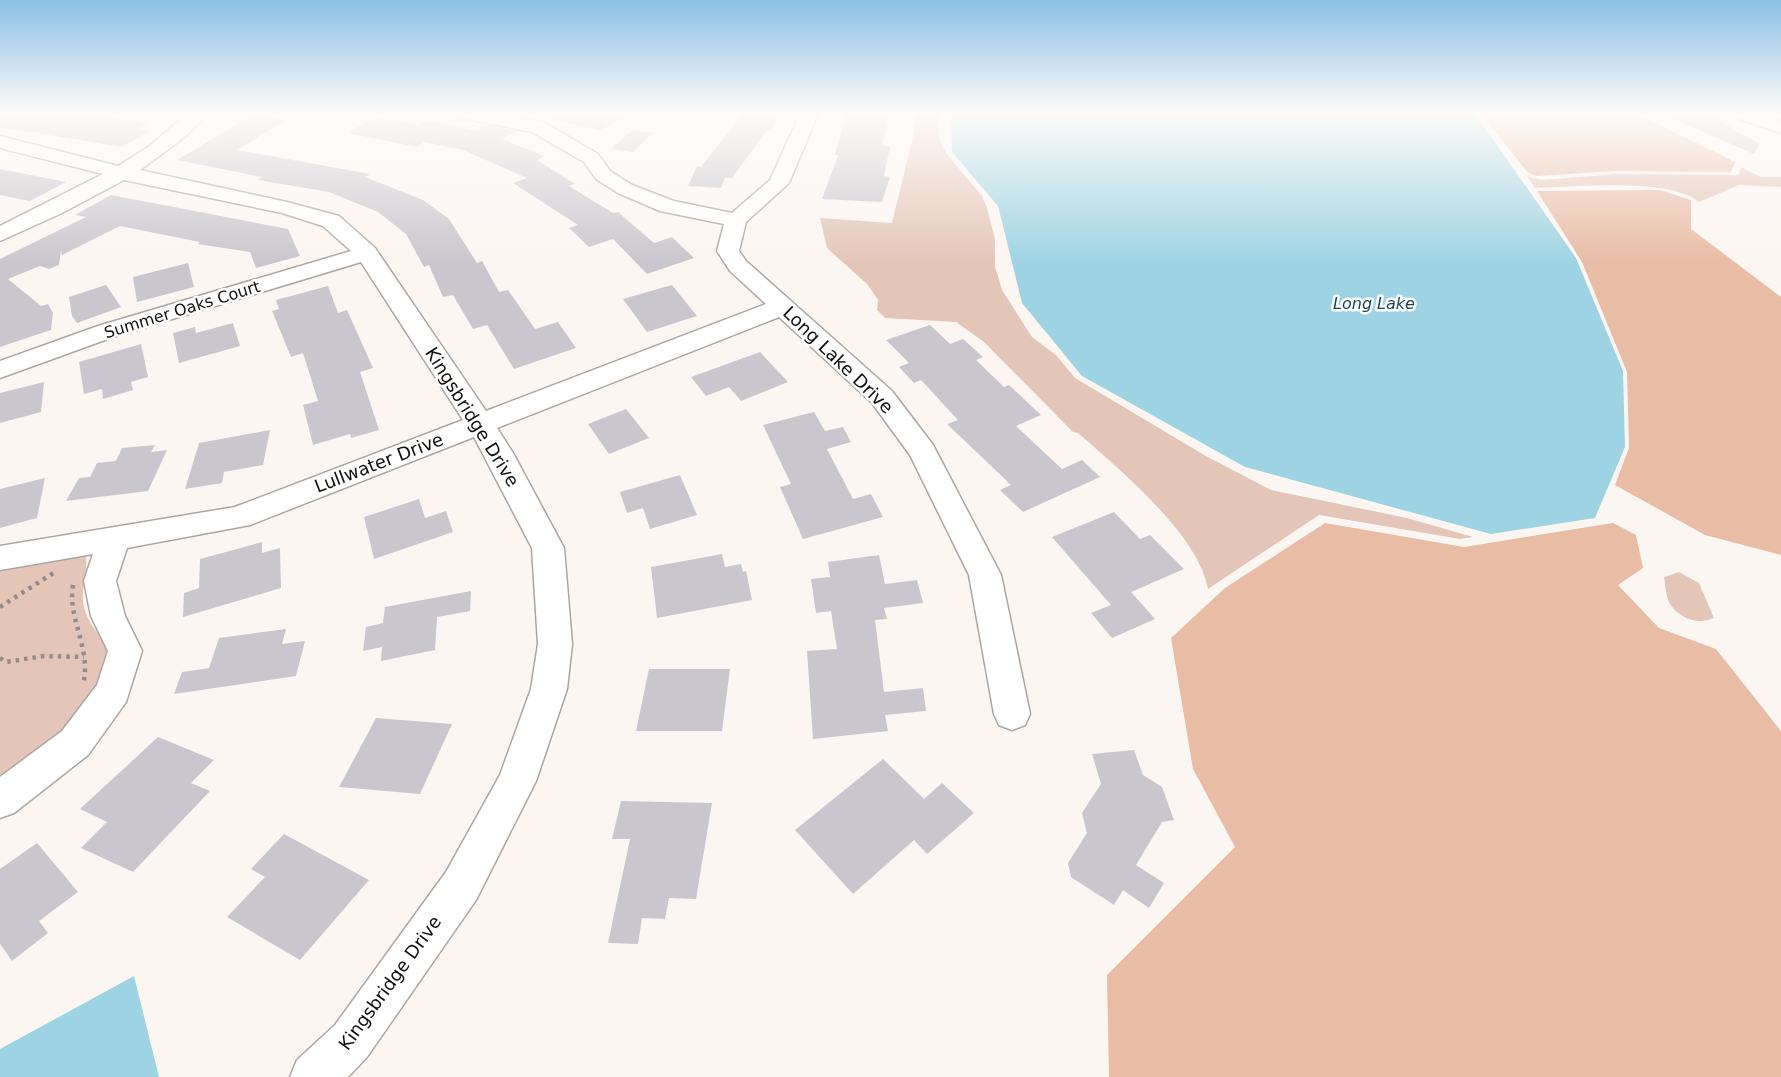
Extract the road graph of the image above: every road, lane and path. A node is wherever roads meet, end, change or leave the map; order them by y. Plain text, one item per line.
1 (77, 162) edge
2 (135, 162) edge
3 (594, 162) edge
4 (788, 162) edge
5 (118, 173) junction
6 (736, 220) junction
7 (0, 234) edge
8 (367, 253) junction
9 (784, 306) junction
10 (0, 370) edge
11 (480, 424) junction
12 (114, 538) junction
13 (0, 558) edge
14 (74, 582) dead end
15 (84, 657) junction
16 (0, 658) edge
17 (81, 691) dead end
18 (1012, 714) dead end
19 (0, 800) edge
20 (314, 1077) edge

1 - 5 street, Kingsbridge Drive
2 - 5 street
3 - 6 street
4 - 6 street
5 - 7 street
5 - 8 street, Kingsbridge Drive
6 - 9 street, Long Lake Drive
8 - 10 street, Summer Oaks Court
8 - 11 street, Kingsbridge Drive
9 - 11 street, Lullwater Drive
9 - 18 street, Long Lake Drive
11 - 12 street, Lullwater Drive
11 - 20 street, Kingsbridge Drive
12 - 13 street, Lullwater Drive
12 - 19 street
14 - 15 path
15 - 16 path
15 - 17 path

